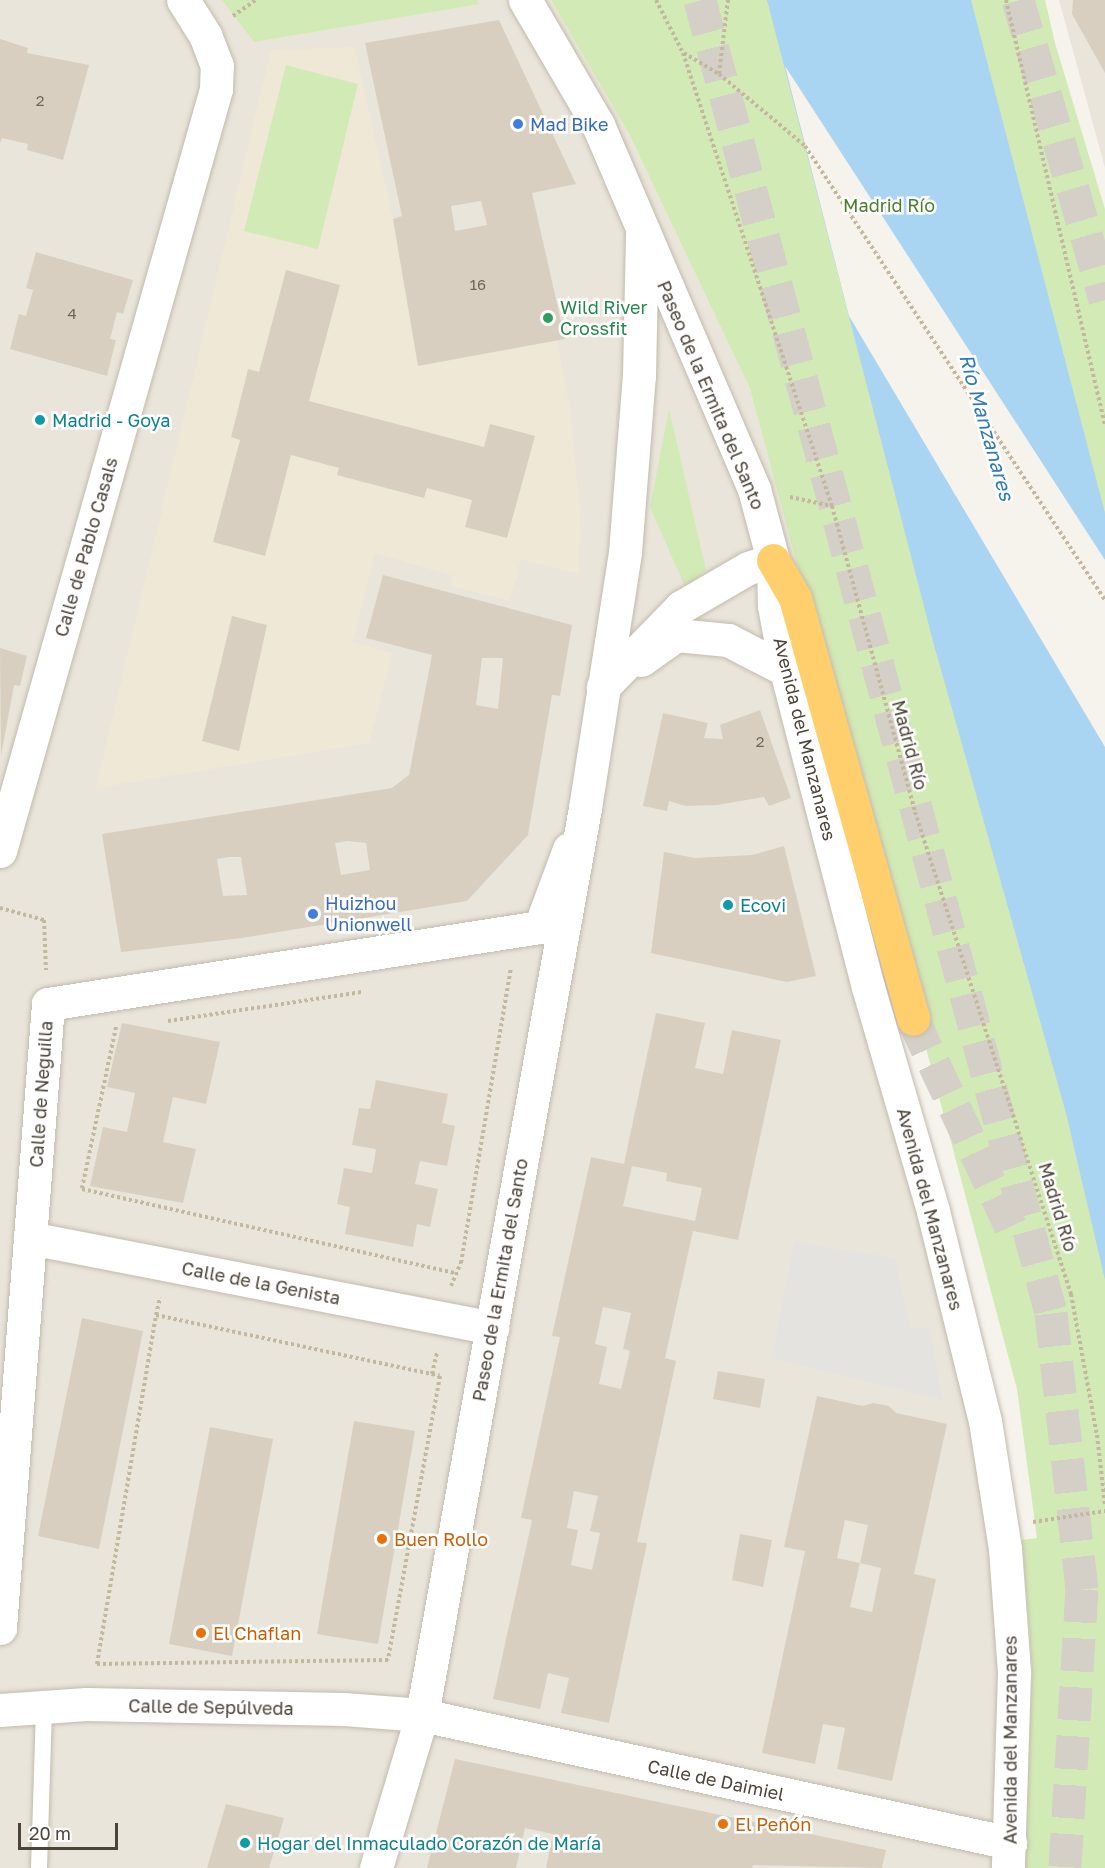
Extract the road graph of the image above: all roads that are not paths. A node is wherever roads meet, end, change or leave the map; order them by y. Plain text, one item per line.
1 (162, 0) edge
2 (183, 0) edge
3 (525, 0) edge
4 (205, 35) junction
5 (642, 231) junction
6 (773, 560) junction
7 (786, 670) junction
8 (603, 687) junction
9 (585, 808) junction
10 (0, 851) edge
11 (913, 1019) tunnel mouth
12 (30, 1238) junction
13 (492, 1328) junction
14 (0, 1628) edge
15 (44, 1707) junction
16 (0, 1710) edge
17 (422, 1715) junction
18 (1009, 1856) edge
19 (39, 1868) edge
20 (376, 1868) edge

1 - 4 street, Calle de Pablo Casals
2 - 4 street, Calle de Pablo Casals
3 - 5 street, Paseo de la Ermita del Santo
4 - 10 street, Calle de Pablo Casals
5 - 6 street, Paseo de la Ermita del Santo
5 - 8 street, Paseo de la Ermita del Santo
6 - 7 street, Avenida del Manzanares
6 - 8 street
6 - 11 highway
7 - 8 street
7 - 18 street, Avenida del Manzanares
8 - 9 street, Paseo de la Ermita del Santo
9 - 12 street, Calle de Neguilla
9 - 13 street, Paseo de la Ermita del Santo
12 - 13 street, Calle de la Genista
12 - 14 street, Calle de Neguilla
13 - 17 street, Paseo de la Ermita del Santo
15 - 16 street, Calle de Sepúlveda
15 - 17 street, Calle de Sepúlveda
15 - 19 lane
17 - 18 street, Calle de Daimiel
17 - 20 street, Paseo de la Ermita del Santo

